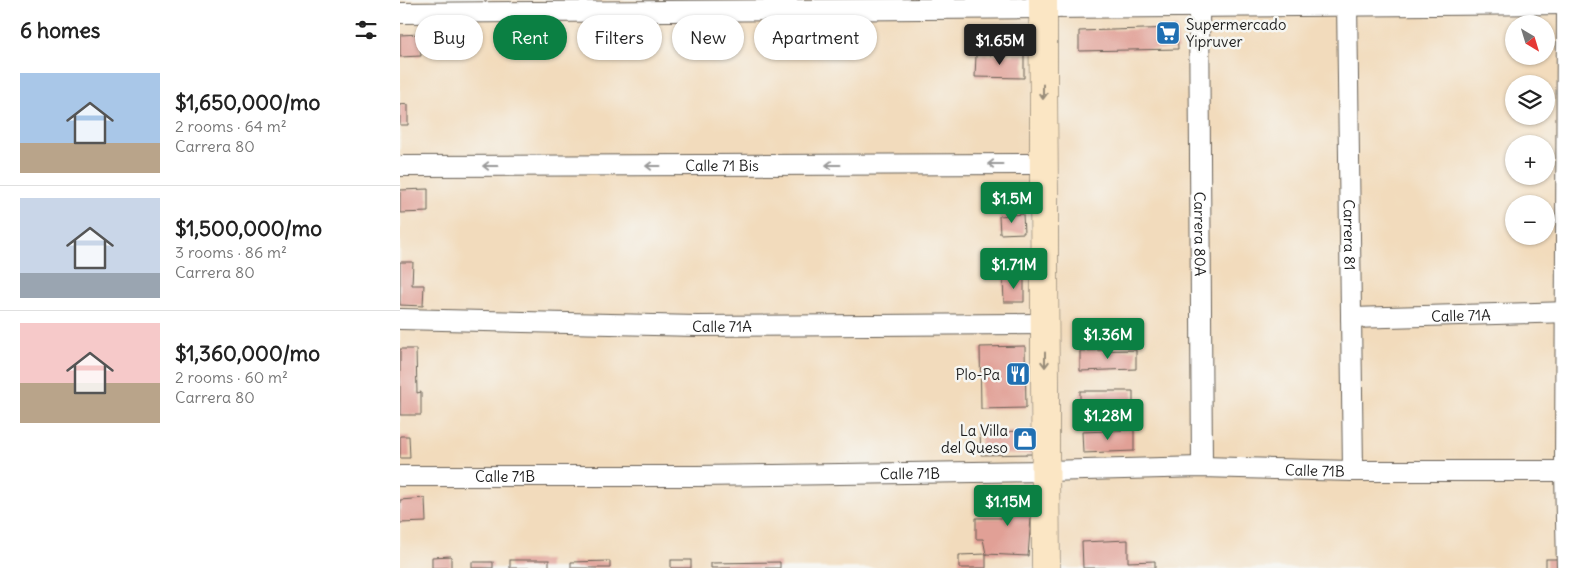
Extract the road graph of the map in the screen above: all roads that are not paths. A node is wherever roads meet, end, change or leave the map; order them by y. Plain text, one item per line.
1 (1347, 3) edge
2 (1043, 4) edge
3 (1199, 4) edge
4 (1569, 4) edge
5 (886, 5) edge
6 (400, 13) edge
7 (1044, 164) junction
8 (400, 166) edge
9 (1568, 312) edge
10 (1351, 318) junction
11 (400, 319) edge
12 (1045, 324) junction
13 (1202, 467) junction
14 (1353, 471) junction
15 (1568, 471) edge
16 (1046, 472) junction
17 (400, 476) edge
18 (1046, 568) edge
19 (1567, 568) edge

1 - 3 street
1 - 4 street
1 - 10 street, Carrera 81
2 - 3 street
2 - 5 street
2 -> 7 street
3 - 13 street, Carrera 80A
4 - 9 street
5 - 6 street
7 -> 8 street, Calle 71 Bis
7 - 12 street
9 - 10 street, Calle 71A
9 - 15 street
10 - 14 street, Carrera 81
11 - 12 street, Calle 71A
12 -> 16 street
13 - 14 street, Calle 71B
13 - 16 street, Calle 71B
14 - 15 street, Calle 71B
15 - 19 street
16 - 17 street, Calle 71B
16 - 18 street

